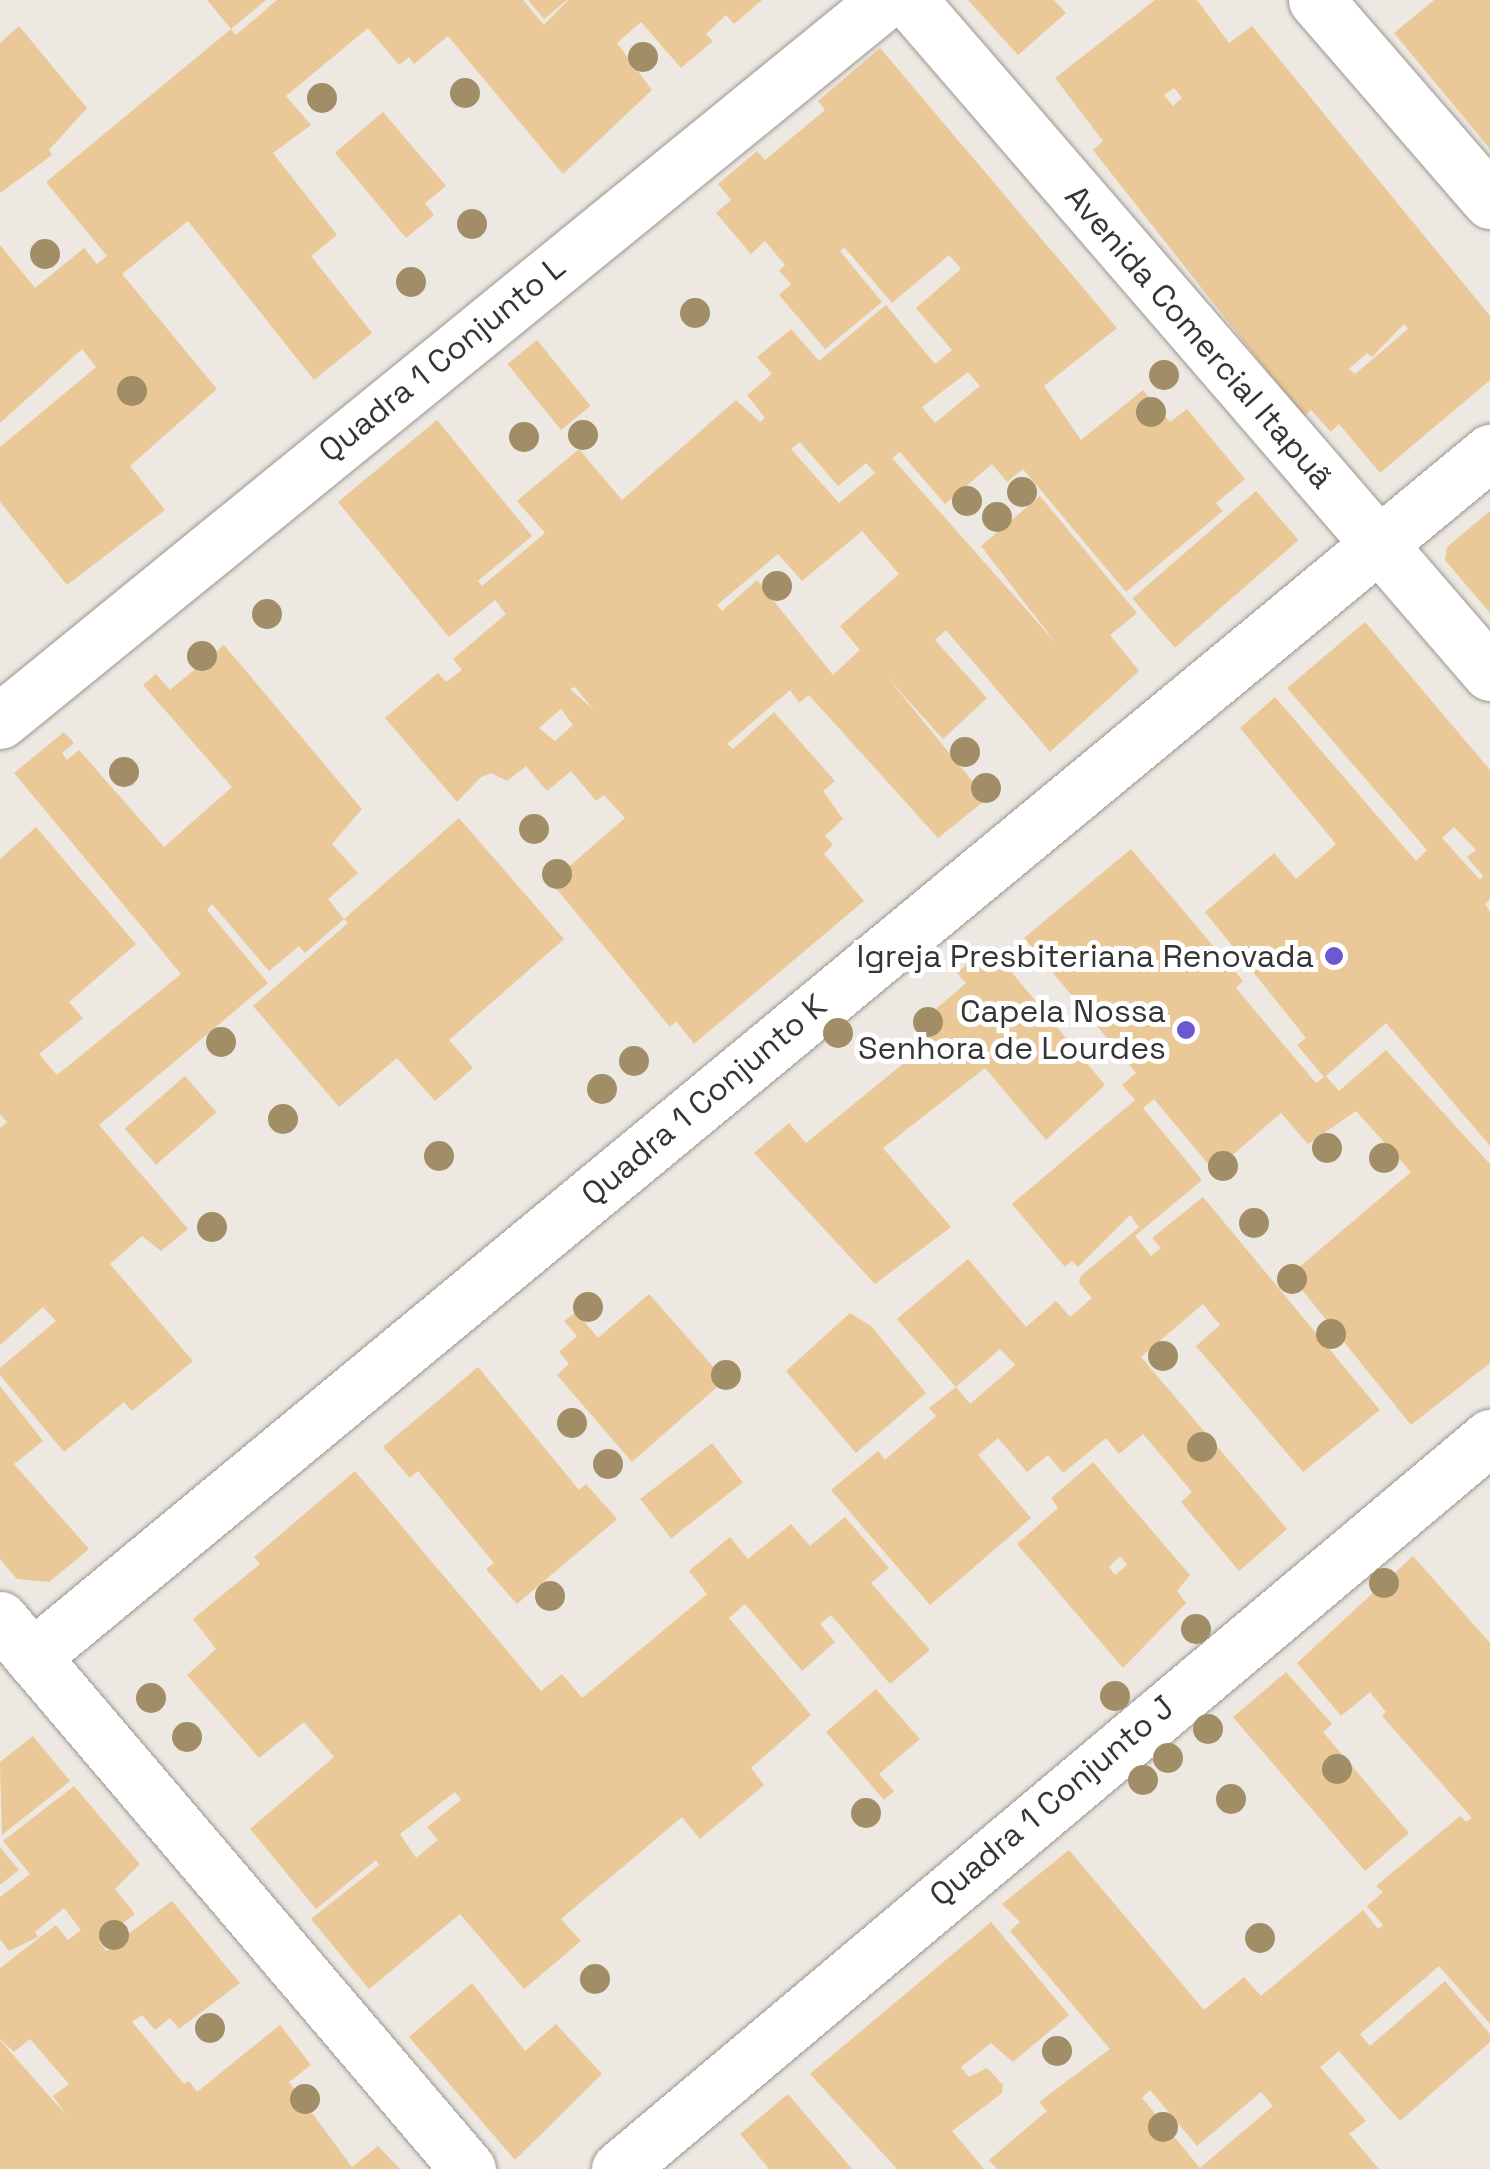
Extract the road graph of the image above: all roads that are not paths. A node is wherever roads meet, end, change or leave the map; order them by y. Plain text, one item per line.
1 (886, 0) edge
2 (910, 0) edge
3 (1343, 9) edge
4 (1490, 201) edge
5 (1490, 452) edge
6 (1378, 544) junction
7 (1490, 674) edge
8 (0, 721) edge
9 (1490, 1437) edge
10 (16, 1638) edge
11 (468, 2169) edge
12 (619, 2169) edge

1 - 8 street, Quadra 1 Conjunto L
2 - 6 street, Avenida Comercial Itapuã
3 - 4 street
5 - 6 street, Quadra 1 Conjunto K
6 - 7 street, Avenida Comercial Itapuã
6 - 10 street, Quadra 1 Conjunto K
9 - 12 street, Quadra 1 Conjunto J
10 - 11 street

